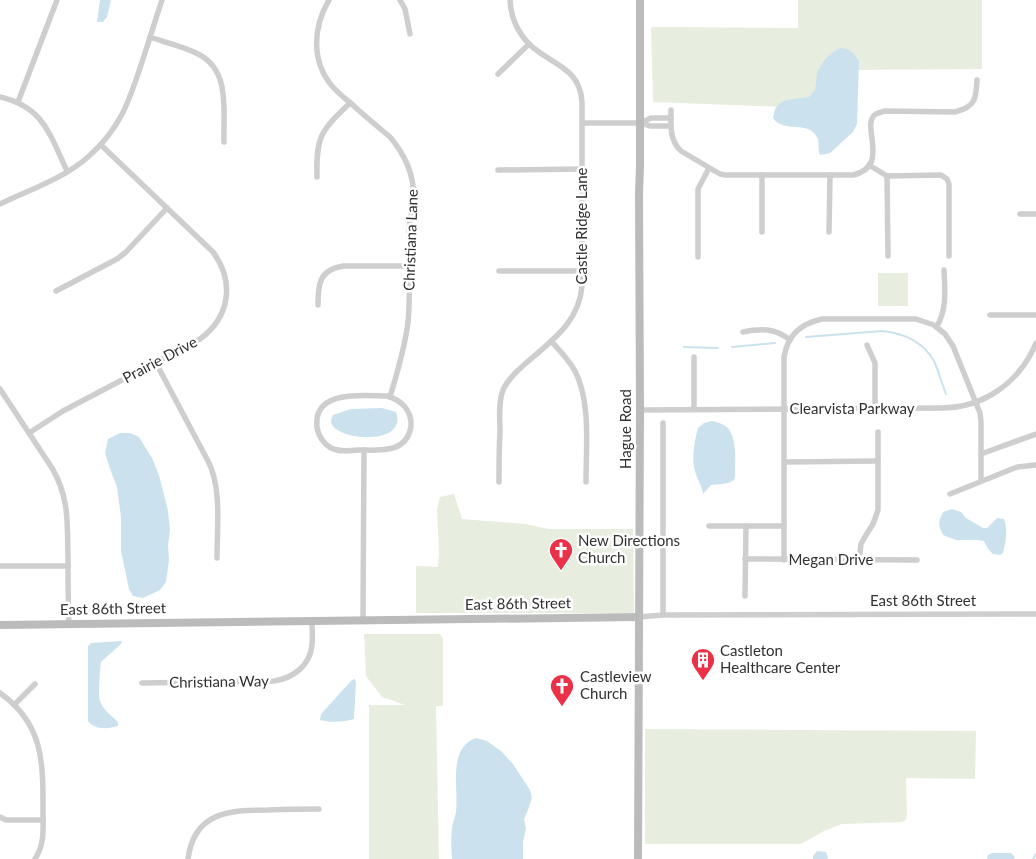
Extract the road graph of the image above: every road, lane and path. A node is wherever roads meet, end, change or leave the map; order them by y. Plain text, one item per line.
1 (57, 0) edge
2 (162, 0) edge
3 (329, 0) edge
4 (400, 0) edge
5 (510, 0) edge
6 (640, 0) edge
7 (410, 34) dead end
8 (150, 38) junction
9 (529, 44) junction
10 (498, 74) dead end
11 (977, 80) dead end
12 (0, 97) edge
13 (18, 102) junction
14 (350, 103) junction
15 (672, 110) dead end
16 (671, 118) junction
17 (641, 122) junction
18 (583, 123) junction
19 (671, 126) junction
20 (224, 142) dead end
21 (101, 145) junction
22 (869, 165) junction
23 (709, 168) junction
24 (583, 169) junction
25 (498, 170) dead end
26 (67, 171) junction
27 (762, 175) junction
28 (830, 175) junction
29 (887, 176) junction
30 (317, 177) dead end
31 (0, 204) edge
32 (167, 208) junction
33 (1020, 214) dead end
34 (1036, 214) edge
35 (762, 232) dead end
36 (830, 232) dead end
37 (888, 256) dead end
38 (949, 256) dead end
39 (698, 257) dead end
40 (409, 266) junction
41 (944, 270) dead end
42 (499, 271) dead end
43 (582, 271) junction
44 (56, 291) dead end
45 (318, 305) dead end
46 (990, 315) dead end
47 (1036, 315) edge
48 (937, 326) junction
49 (743, 332) dead end
50 (790, 340) junction
51 (551, 341) junction
52 (1036, 343) edge
53 (867, 345) dead end
54 (694, 357) dead end
55 (156, 363) junction
56 (0, 389) edge
57 (390, 397) junction
58 (976, 402) junction
59 (694, 409) junction
60 (785, 409) junction
61 (875, 409) junction
62 (640, 410) junction
63 (663, 423) dead end
64 (878, 432) dead end
65 (29, 433) junction
66 (1036, 434) edge
67 (364, 450) junction
68 (981, 454) junction
69 (878, 461) junction
70 (784, 462) junction
71 (1036, 465) edge
72 (981, 481) junction
73 (500, 482) dead end
74 (586, 482) dead end
75 (950, 494) dead end
76 (709, 526) dead end
77 (746, 526) junction
78 (784, 526) junction
79 (217, 558) dead end
80 (745, 560) junction
81 (784, 560) junction
82 (859, 560) junction
83 (917, 560) dead end
84 (0, 566) edge
85 (68, 566) junction
86 (745, 596) dead end
87 (663, 614) junction
88 (1036, 614) edge
89 (639, 617) junction
90 (363, 620) junction
91 (312, 621) junction
92 (69, 624) junction
93 (0, 625) edge
94 (35, 684) dead end
95 (142, 684) dead end
96 (0, 693) edge
97 (14, 705) junction
98 (319, 809) dead end
99 (0, 817) edge
100 (43, 820) junction
101 (36, 858) edge
102 (188, 859) edge
103 (638, 859) edge

1 - 13 street
2 - 8 street
3 - 14 street, Christiana Lane
4 - 7 street
5 - 9 street, Castle Ridge Lane
6 - 17 street, Hague Road
8 - 20 street
8 - 21 street
9 - 10 street
9 - 18 street, Castle Ridge Lane
11 - 22 street
12 - 13 street
13 - 26 street
14 - 30 street
14 - 40 street, Christiana Lane
15 - 16 street
16 - 17 street
16 - 19 street
17 - 18 street
17 - 19 street
17 - 62 street, Hague Road
18 - 24 street, Castle Ridge Lane
19 - 23 street
21 - 26 street
21 - 32 street, Prairie Drive
22 - 28 street
22 - 29 street
23 - 27 street
23 - 39 street
24 - 25 street
24 - 43 street, Castle Ridge Lane
26 - 31 street
27 - 28 street
27 - 35 street
28 - 36 street
29 - 37 street
29 - 38 street
32 - 44 street
32 - 55 street, Prairie Drive
33 - 34 street
40 - 45 street
40 - 57 street, Christiana Lane
41 - 48 street
42 - 43 street
43 - 51 street, Castle Ridge Lane
46 - 47 street
48 - 50 street
48 - 58 street
49 - 50 street
50 - 60 street
51 - 73 street, Castle Ridge Lane
51 - 74 street
52 - 58 street, Clearvista Parkway
53 - 61 street
54 - 59 street
55 - 65 street, Prairie Drive
55 - 79 street
56 - 65 street
57 - 67 street
57 - 67 street
58 - 61 street, Clearvista Parkway
58 - 68 street
59 - 60 street, Clearvista Parkway
59 - 62 street, Clearvista Parkway
60 - 61 street, Clearvista Parkway
60 - 70 street
62 - 89 street, Hague Road
63 - 87 street
64 - 69 street
65 - 85 street
66 - 68 street
67 - 90 street
68 - 72 street
69 - 70 street
69 - 82 street
70 - 78 street
71 - 72 street
72 - 75 street
76 - 77 street
77 - 78 street
77 - 80 street
78 - 81 street
80 - 81 street, Megan Drive
80 - 86 street
81 - 82 street, Megan Drive
82 - 83 street, Megan Drive
84 - 85 street
85 - 92 street
87 - 88 street, East 86th Street
87 - 89 street, East 86th Street
89 - 90 street, East 86th Street
89 - 103 street, Hague Road
90 - 91 street, East 86th Street
91 - 92 street, East 86th Street
91 - 95 street, Christiana Way
92 - 93 street, East 86th Street
94 - 97 street
96 - 97 street
97 - 100 street
98 - 102 street
99 - 100 street
100 - 101 street

